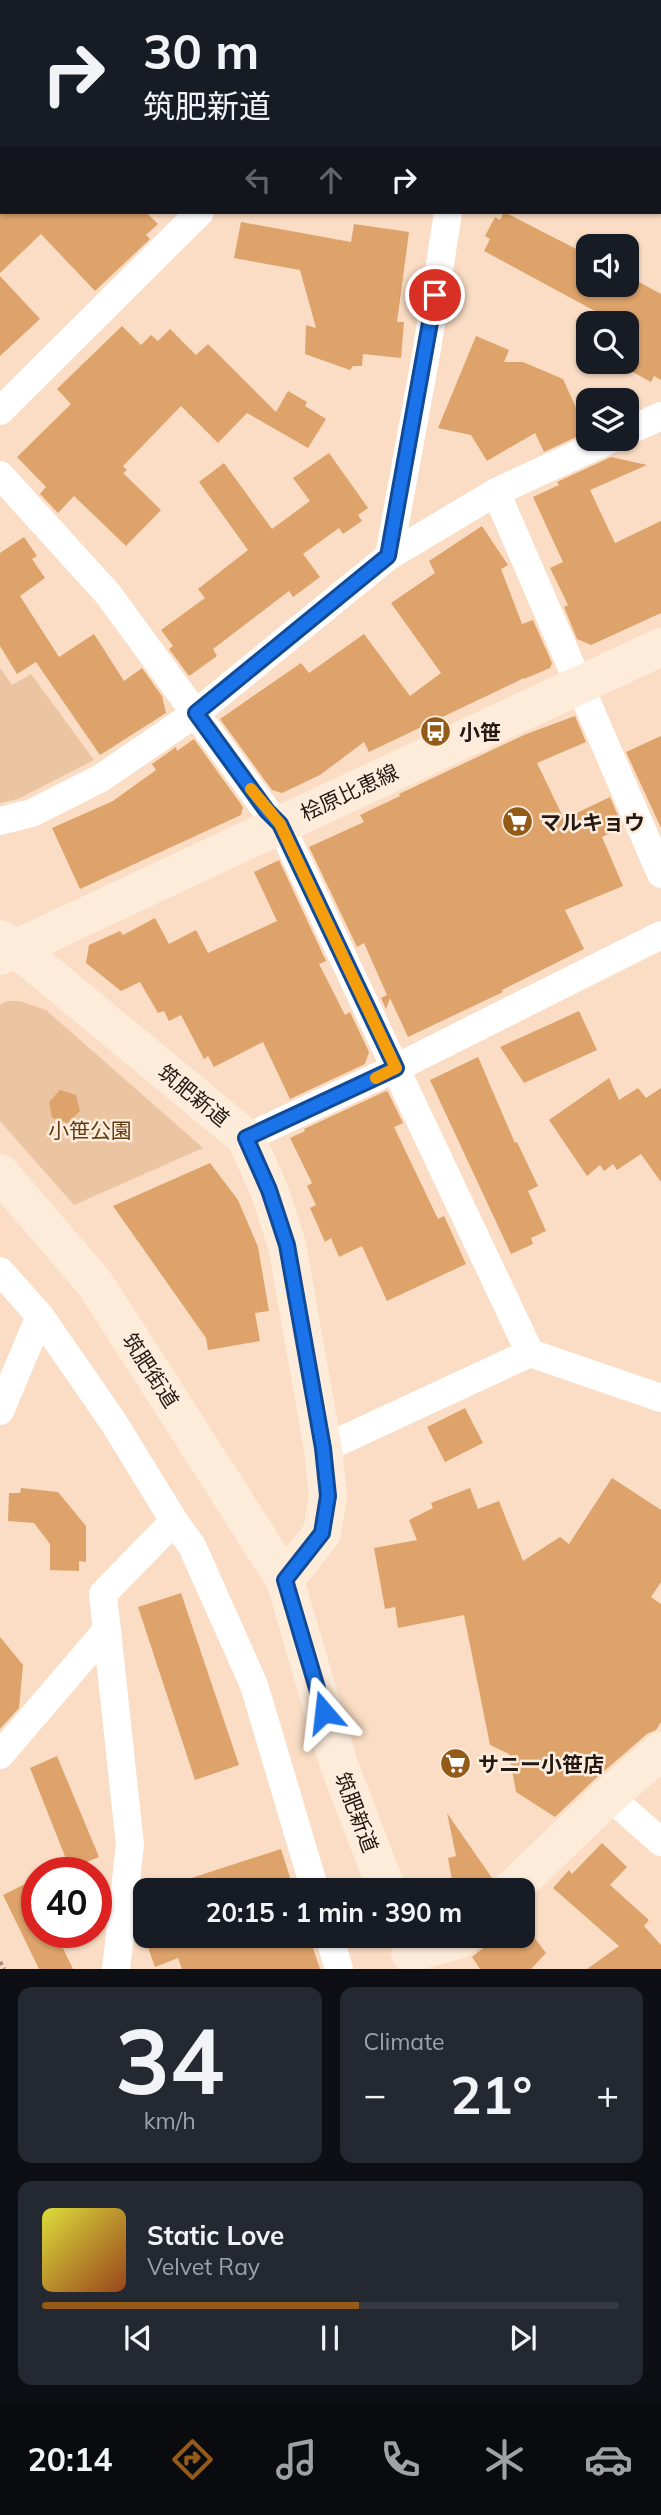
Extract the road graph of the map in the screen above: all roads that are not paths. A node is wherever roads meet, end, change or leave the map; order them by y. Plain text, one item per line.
1 (198, 214) edge
2 (443, 214) edge
3 (0, 411) edge
4 (661, 416) edge
5 (639, 426) edge
6 (585, 451) edge
7 (0, 475) edge
8 (496, 492) junction
9 (388, 556) junction
10 (661, 646) edge
11 (578, 685) junction
12 (196, 713) junction
13 (0, 821) edge
14 (280, 824) junction
15 (661, 874) edge
16 (661, 935) edge
17 (5, 948) edge
18 (396, 1068) junction
19 (246, 1138) junction
20 (0, 1173) edge
21 (0, 1271) edge
22 (40, 1316) junction
23 (530, 1353) junction
24 (661, 1398) edge
25 (0, 1411) edge
26 (323, 1448) junction
27 (174, 1521) junction
28 (285, 1580) junction
29 (107, 1630) junction
30 (661, 1751) edge
31 (0, 1755) edge
32 (609, 1796) junction
33 (661, 1842) edge
34 (311, 1878) edge
35 (382, 1878) edge
36 (524, 1878) edge
37 (333, 1948) edge
38 (428, 1948) edge
39 (410, 1953) edge
40 (116, 1969) edge
41 (339, 1969) edge

1 - 3 street
2 - 9 street
4 - 5 street
6 - 8 street
7 - 12 street
8 - 9 street
8 - 11 street
9 - 12 street
10 - 11 street, 桧原比恵線
11 - 14 street, 桧原比恵線
11 - 15 street
12 - 13 street
12 - 14 street
14 - 17 street, 桧原比恵線
14 - 18 street
16 - 18 street
17 - 19 street, 筑肥新道
18 - 19 street
18 - 23 street
19 - 26 street, 筑肥新道
20 - 28 street, 筑肥街道
21 - 22 street
22 - 25 street
22 - 27 street
23 - 24 street
23 - 26 street
26 - 28 street, 筑肥新道
27 - 29 street
27 - 34 street
28 - 35 street, 筑肥新道
29 - 31 street
29 - 40 street
30 - 32 street
32 - 33 street
32 - 36 street
37 - 41 street
38 - 39 street

